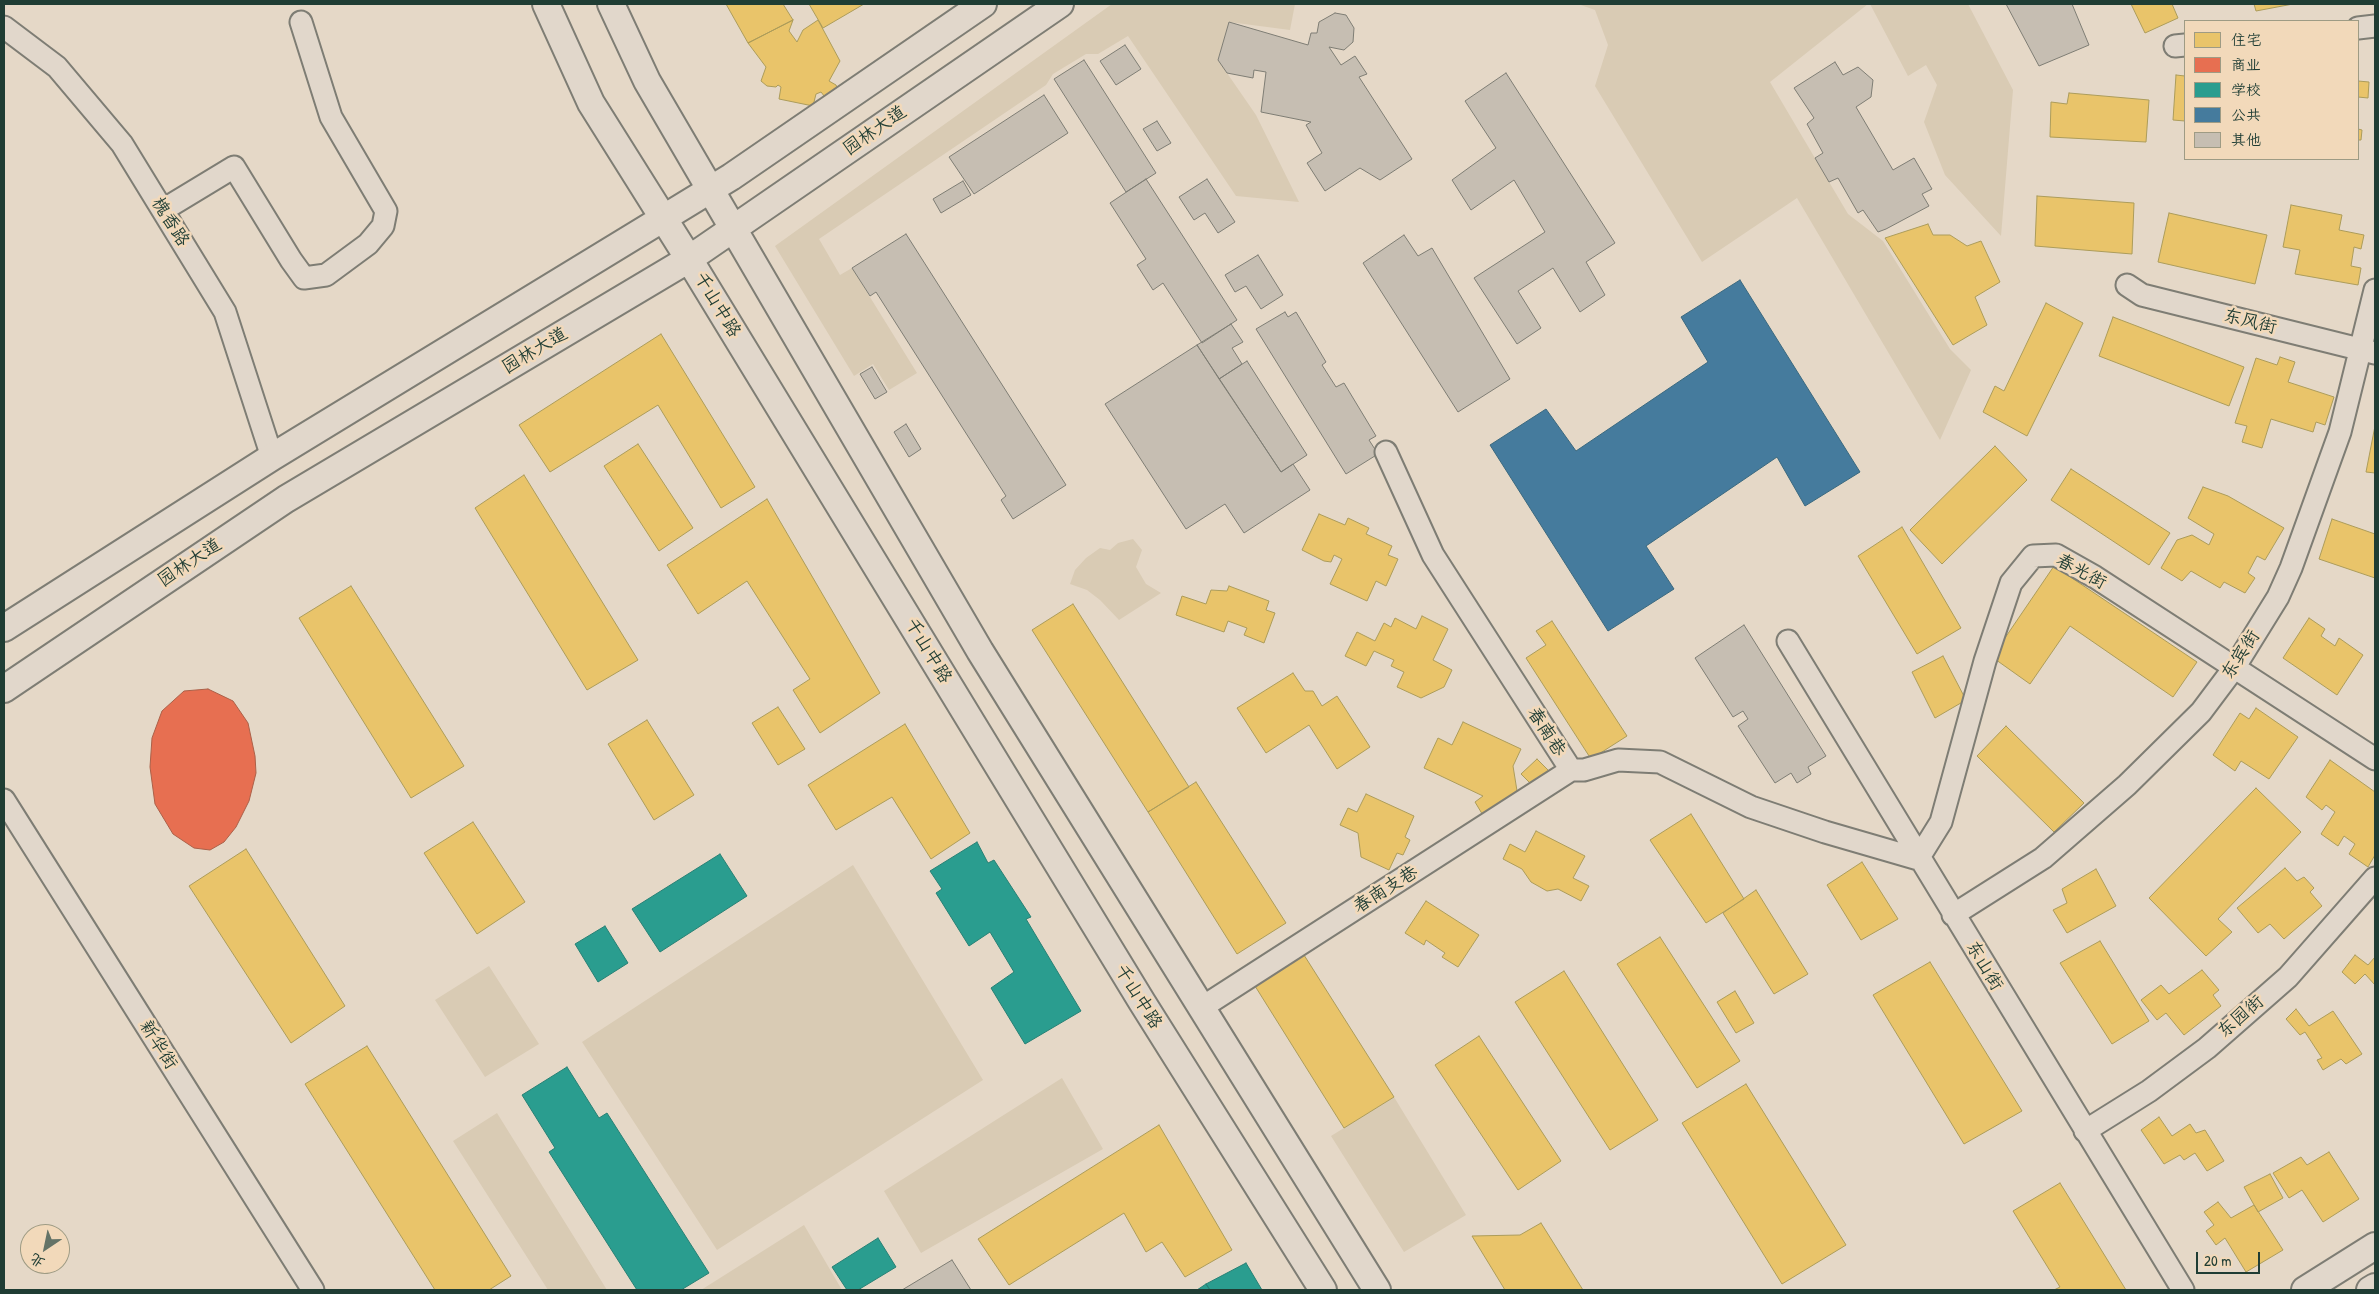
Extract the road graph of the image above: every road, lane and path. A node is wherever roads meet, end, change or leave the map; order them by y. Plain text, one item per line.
1 (546, 4) edge
2 (611, 4) edge
3 (983, 4) edge
4 (1060, 4) edge
5 (301, 22) dead end
6 (2375, 26) edge
7 (4, 27) edge
8 (2359, 28) edge
9 (712, 189) junction
10 (163, 210) junction
11 (664, 219) junction
12 (732, 230) junction
13 (689, 259) junction
14 (2127, 285) dead end
15 (2375, 290) edge
16 (2368, 351) edge
17 (1386, 452) dead end
18 (272, 457) junction
19 (4, 628) edge
20 (1788, 642) dead end
21 (2234, 668) junction
22 (4, 689) edge
23 (2375, 760) edge
24 (1571, 770) junction
25 (4, 800) edge
26 (1918, 858) junction
27 (2375, 878) edge
28 (1953, 915) junction
29 (1200, 1008) junction
30 (2085, 1131) junction
31 (2375, 1246) edge
32 (2375, 1287) edge
33 (306, 1288) edge
34 (1323, 1290) edge
35 (1377, 1290) edge
36 (2182, 1290) edge
37 (2305, 1290) edge
38 (2370, 1290) edge

1 - 11 main road, 千山中路
2 - 9 main road
3 - 9 main road
4 - 12 main road, 园林大道
5 - 10 street
6 - 8 street
7 - 10 street, 槐香路
9 - 11 main road
9 - 12 main road
10 - 18 street, 槐香路
11 - 13 main road, 千山中路
11 - 18 main road
12 - 13 main road, 园林大道
12 - 29 main road
13 - 22 main road, 园林大道
13 - 34 main road, 千山中路
14 - 16 street, 东风街
15 - 16 street, 东宾街
16 - 21 street, 东宾街
17 - 24 street, 春南巷
18 - 19 main road
20 - 26 street, 东山街
21 - 23 street, 春光街
21 - 26 street, 春光街
21 - 28 street, 东宾街
24 - 26 street, 春南巷
24 - 29 street, 春南支巷
25 - 33 street, 新华街
26 - 28 street, 东山街
27 - 30 street, 东园街
28 - 30 street, 东山街
29 - 35 main road
30 - 36 street, 东山街
31 - 37 main road
32 - 38 main road

